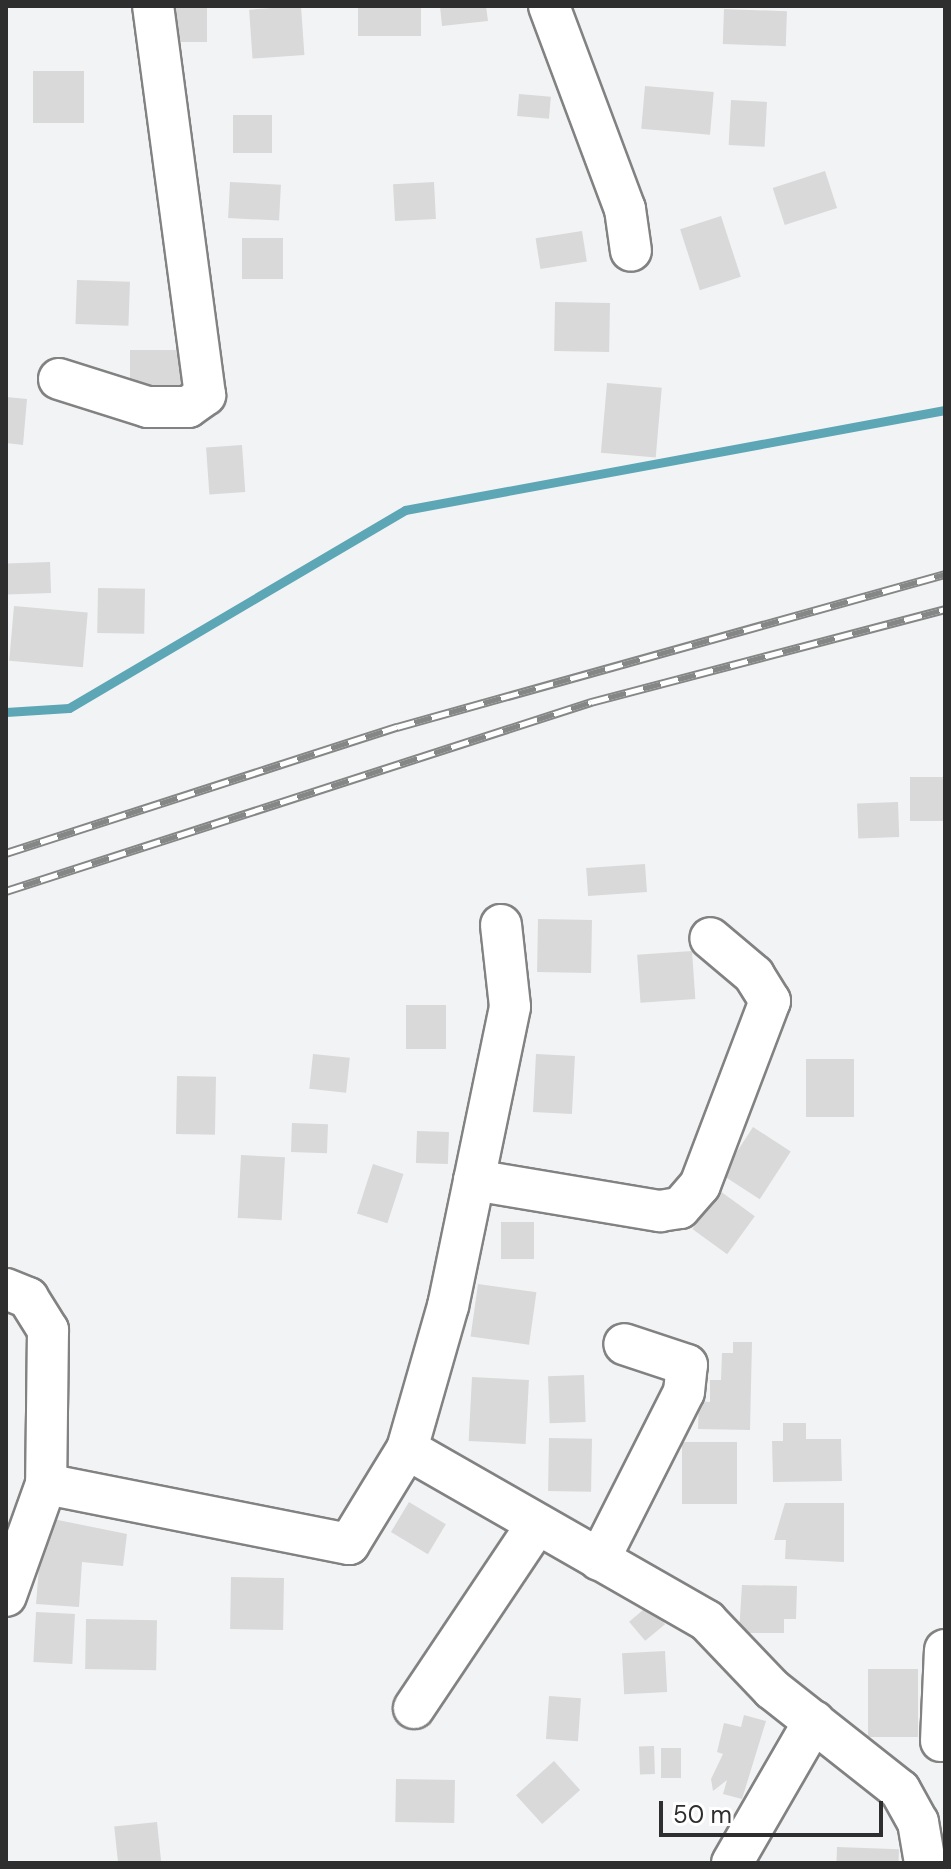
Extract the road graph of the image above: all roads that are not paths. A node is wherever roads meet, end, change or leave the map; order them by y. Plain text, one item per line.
1 (153, 6) edge
2 (549, 6) edge
3 (631, 251) dead end
4 (59, 379) dead end
5 (501, 925) dead end
6 (710, 938) dead end
7 (474, 1180) junction
8 (6, 1289) edge
9 (624, 1344) dead end
10 (407, 1449) junction
11 (46, 1484) junction
12 (536, 1526) junction
13 (599, 1560) junction
14 (10, 1571) edge
15 (945, 1650) edge
16 (414, 1708) dead end
17 (814, 1721) junction
18 (943, 1740) edge
19 (900, 1790) junction
20 (732, 1863) edge
21 (925, 1863) edge

1 - 4 street
2 - 3 street
5 - 7 street
6 - 7 street
7 - 10 street
8 - 11 street
9 - 13 street
10 - 11 street
10 - 12 street
11 - 14 street
12 - 13 street
12 - 16 street
13 - 17 street
15 - 18 street
17 - 19 street
17 - 20 street
18 - 19 street
19 - 21 street

